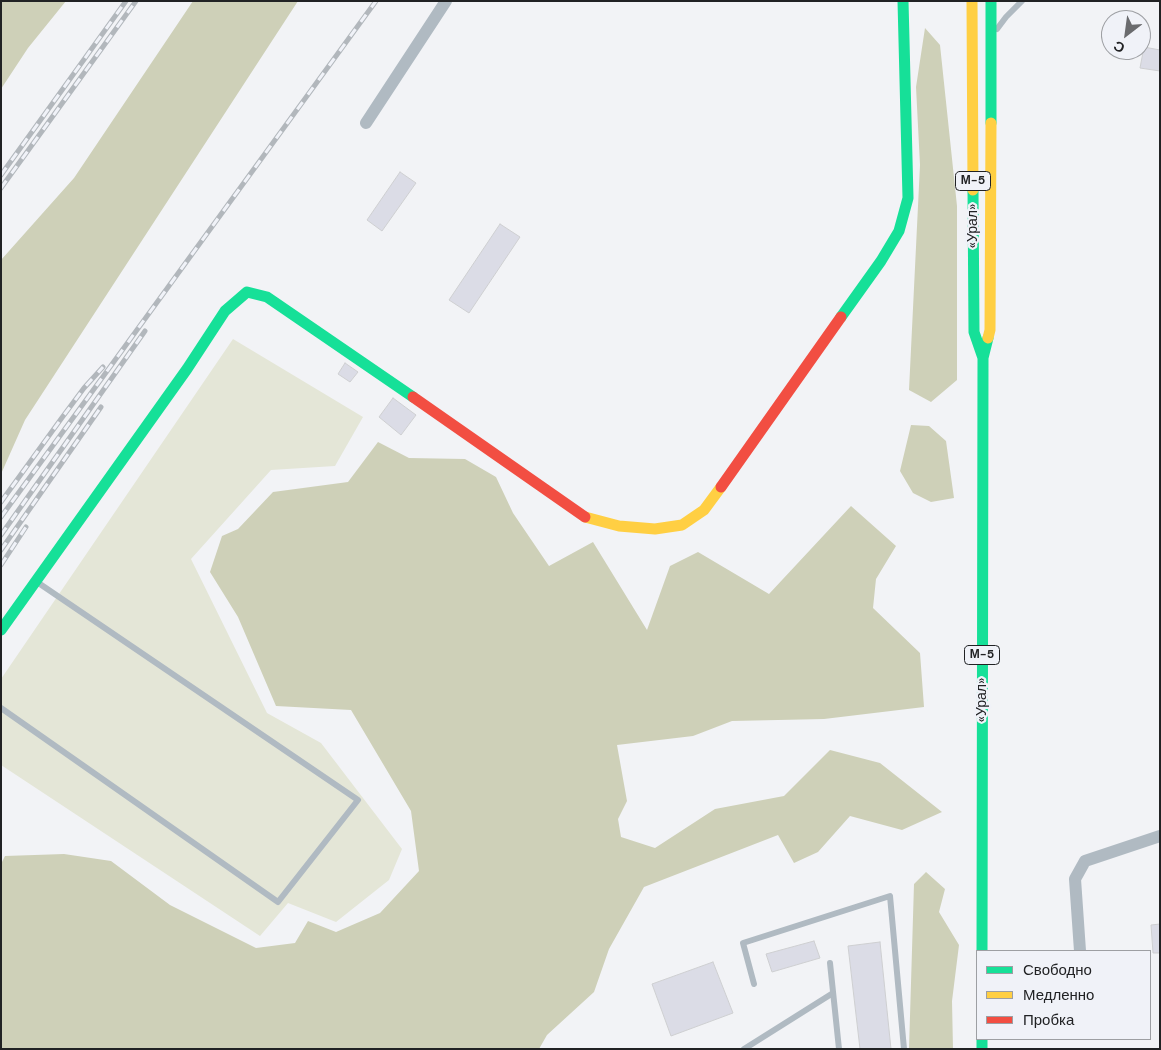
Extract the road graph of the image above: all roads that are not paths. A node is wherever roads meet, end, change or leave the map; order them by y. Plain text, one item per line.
1 (446, 1) edge
2 (903, 1) edge
3 (991, 1) edge
4 (1022, 1) edge
5 (970, 4) edge
6 (991, 38) junction
7 (366, 123) dead end
8 (983, 358) junction
9 (36, 581) junction
10 (1, 630) edge
11 (1, 708) edge
12 (1160, 836) edge
13 (982, 950) edge
14 (1080, 950) edge
15 (830, 963) dead end
16 (754, 984) dead end
17 (833, 993) junction
18 (744, 1049) edge
19 (839, 1049) edge
20 (904, 1049) edge

1 - 7 street
2 - 9 main road
3 - 6 main road, «Урал» / М-5
4 - 6 lane
5 - 8 main road, «Урал» / М-5
6 - 8 main road, «Урал» / М-5
8 - 13 main road, «Урал» / М-5
9 - 10 main road
9 - 11 lane
12 - 14 street
15 - 17 lane
16 - 20 lane
17 - 18 lane
17 - 19 lane

